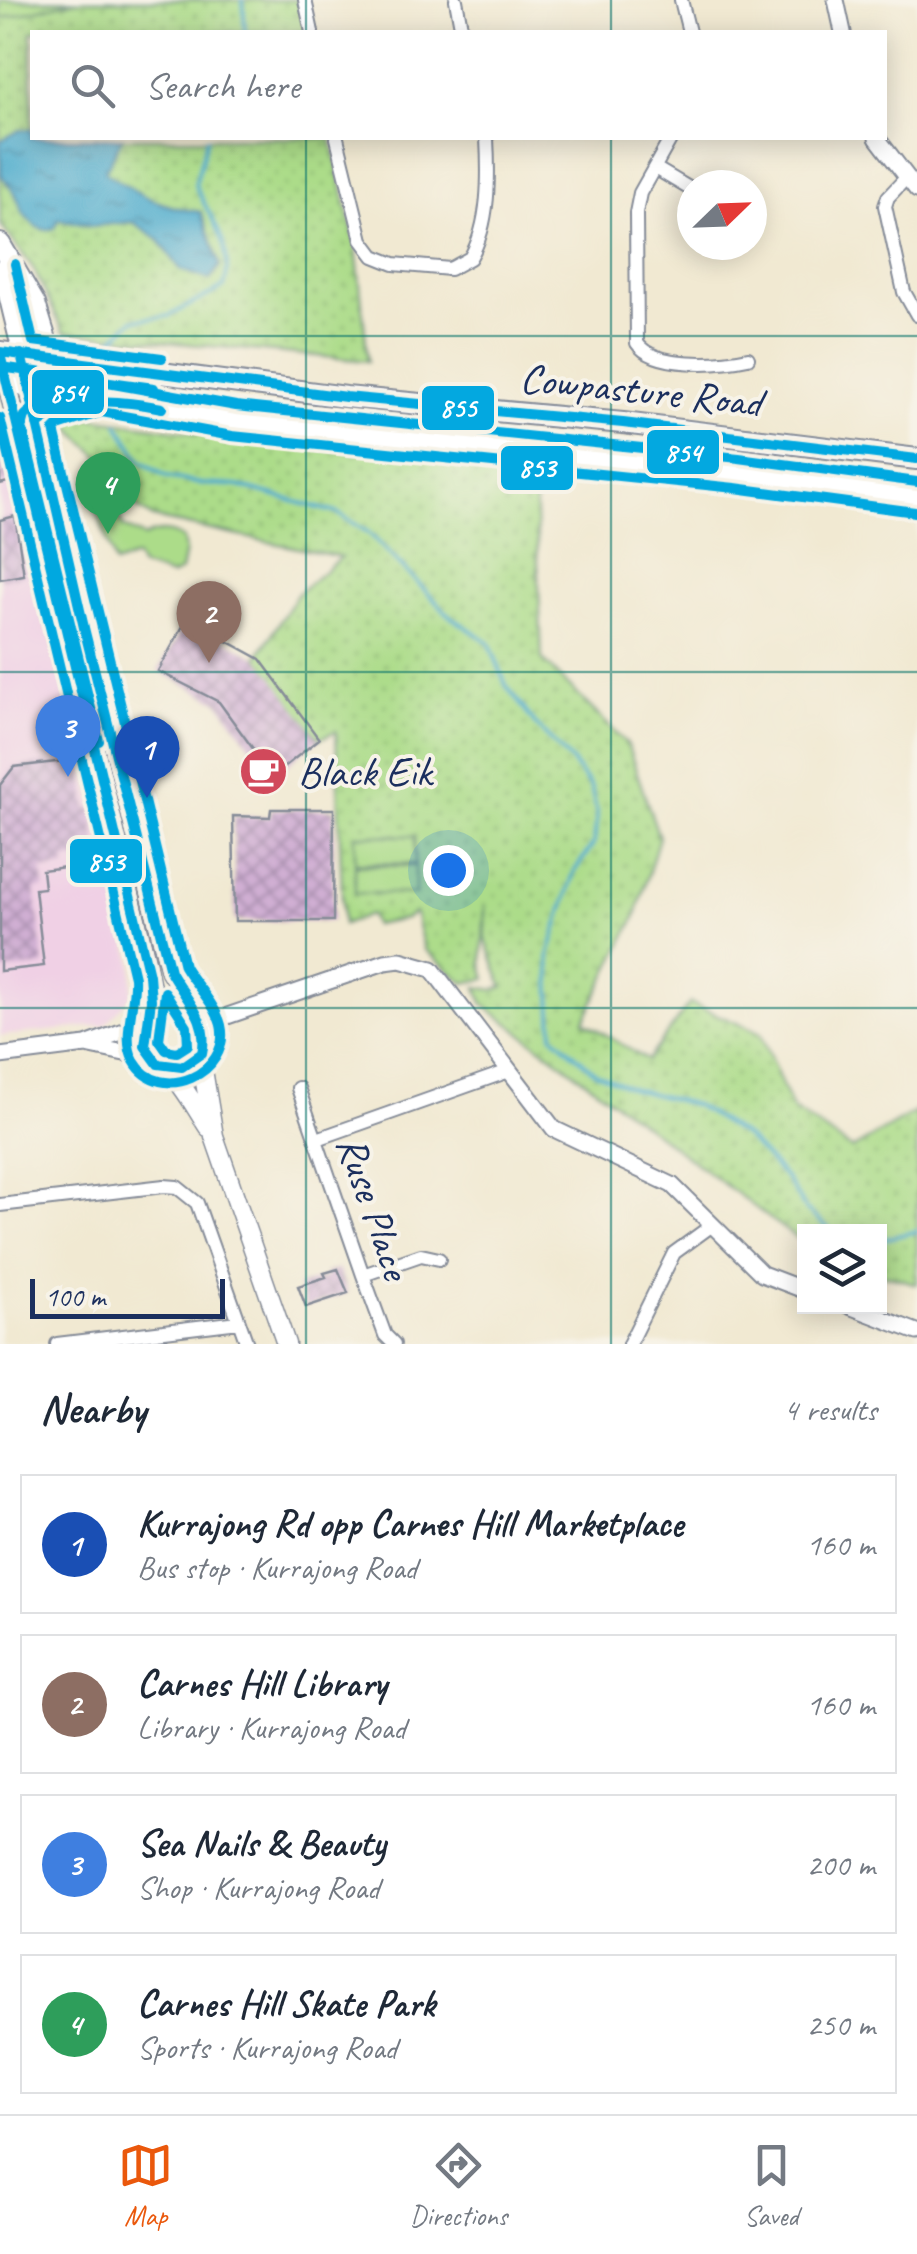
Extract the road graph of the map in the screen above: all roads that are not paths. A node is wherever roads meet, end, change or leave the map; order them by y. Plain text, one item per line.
1 (304, 0) edge
2 (456, 0) edge
3 (681, 0) edge
4 (839, 1) edge
5 (312, 30) edge
6 (462, 30) edge
7 (688, 30) edge
8 (843, 30) edge
9 (337, 140) edge
10 (486, 140) edge
11 (670, 140) edge
12 (879, 140) edge
13 (655, 168) junction
14 (677, 181) edge
15 (912, 184) edge
16 (0, 244) edge
17 (0, 268) edge
18 (917, 315) edge
19 (7, 353) edge
20 (57, 358) junction
21 (748, 358) dead end
22 (3, 381) edge
23 (28, 385) junction
24 (101, 397) junction
25 (37, 425) junction
26 (917, 459) edge
27 (917, 497) edge
28 (200, 1018) junction
29 (147, 1019) junction
30 (86, 1046) junction
31 (202, 1052) junction
32 (0, 1056) edge
33 (159, 1063) junction
34 (509, 1071) junction
35 (298, 1088) dead end
36 (214, 1136) junction
37 (317, 1139) junction
38 (0, 1205) edge
39 (711, 1226) junction
40 (439, 1259) dead end
41 (363, 1275) junction
42 (797, 1287) edge
43 (870, 1314) edge
44 (239, 1322) junction
45 (917, 1332) edge
46 (57, 1344) edge
47 (247, 1344) edge
48 (286, 1344) edge
49 (394, 1344) edge
50 (630, 1344) edge

1 - 5 street
2 - 6 street
3 - 7 street
4 - 8 street
9 - 10 street
11 - 13 street
12 - 15 street
13 - 14 street
13 - 21 street
15 - 18 street
16 - 20 main road
17 - 19 street
19 - 20 main road, Cowpasture Road
19 - 22 main road
19 - 23 main road
20 - 26 main road, Cowpasture Road
22 - 23 main road, Cowpasture Road
22 - 29 main road
23 - 24 main road, Cowpasture Road
23 - 25 main road
24 - 25 main road
24 - 27 main road, Cowpasture Road
25 - 28 main road
28 - 29 main road
28 - 31 main road
28 - 34 street
29 - 30 street
29 - 33 main road
30 - 32 street
30 - 33 street
31 - 33 main road
31 - 36 main road
33 - 36 main road
34 - 37 street
34 - 39 street
35 - 37 street, Ruse Place
36 - 48 main road
37 - 41 street, Ruse Place
38 - 44 street
39 - 42 street
39 - 50 street
40 - 41 street
41 - 49 street, Ruse Place
43 - 45 street
44 - 46 street
44 - 47 street

